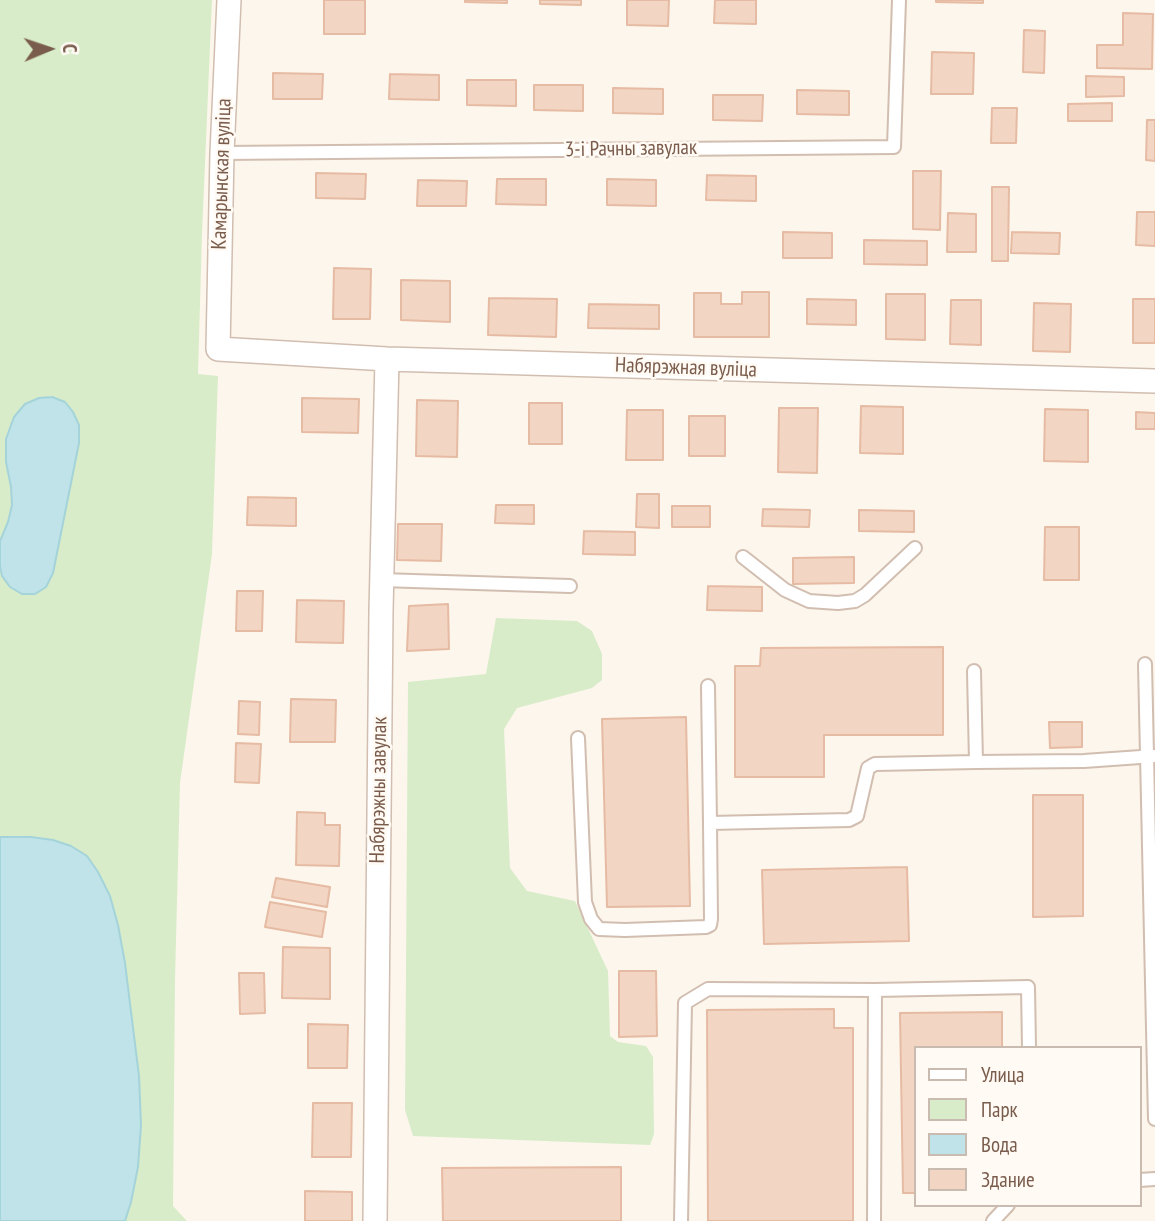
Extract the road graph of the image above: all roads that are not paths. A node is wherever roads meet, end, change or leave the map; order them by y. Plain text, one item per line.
1 (229, 0) edge
2 (899, 0) edge
3 (222, 153) junction
4 (218, 349) joint
5 (387, 359) junction
6 (1155, 381) edge
7 (915, 548) dead end
8 (744, 557) dead end
9 (382, 580) junction
10 (570, 586) dead end
11 (1145, 664) dead end
12 (974, 671) dead end
13 (708, 686) dead end
14 (578, 738) dead end
15 (1150, 756) edge
16 (976, 762) junction
17 (710, 823) junction
18 (875, 990) junction
19 (1029, 1046) edge
20 (1155, 1119) edge
21 (1006, 1207) edge
22 (375, 1221) edge
23 (681, 1221) edge
24 (874, 1221) edge
25 (993, 1221) edge

1 - 3 street, Камарынская вуліца
2 - 3 lane, 3-і Рачны завулак
3 - 4 street, Камарынская вуліца
4 - 5 street, Набярэжная вуліца
5 - 6 street, Набярэжная вуліца
5 - 9 street, Набярэжны завулак
7 - 8 lane
9 - 10 lane
9 - 22 street, Набярэжны завулак
11 - 15 lane
12 - 16 lane
13 - 17 lane
14 - 17 lane
15 - 16 lane
15 - 20 lane
16 - 17 lane
18 - 19 lane
18 - 23 lane
18 - 24 lane
21 - 25 lane

